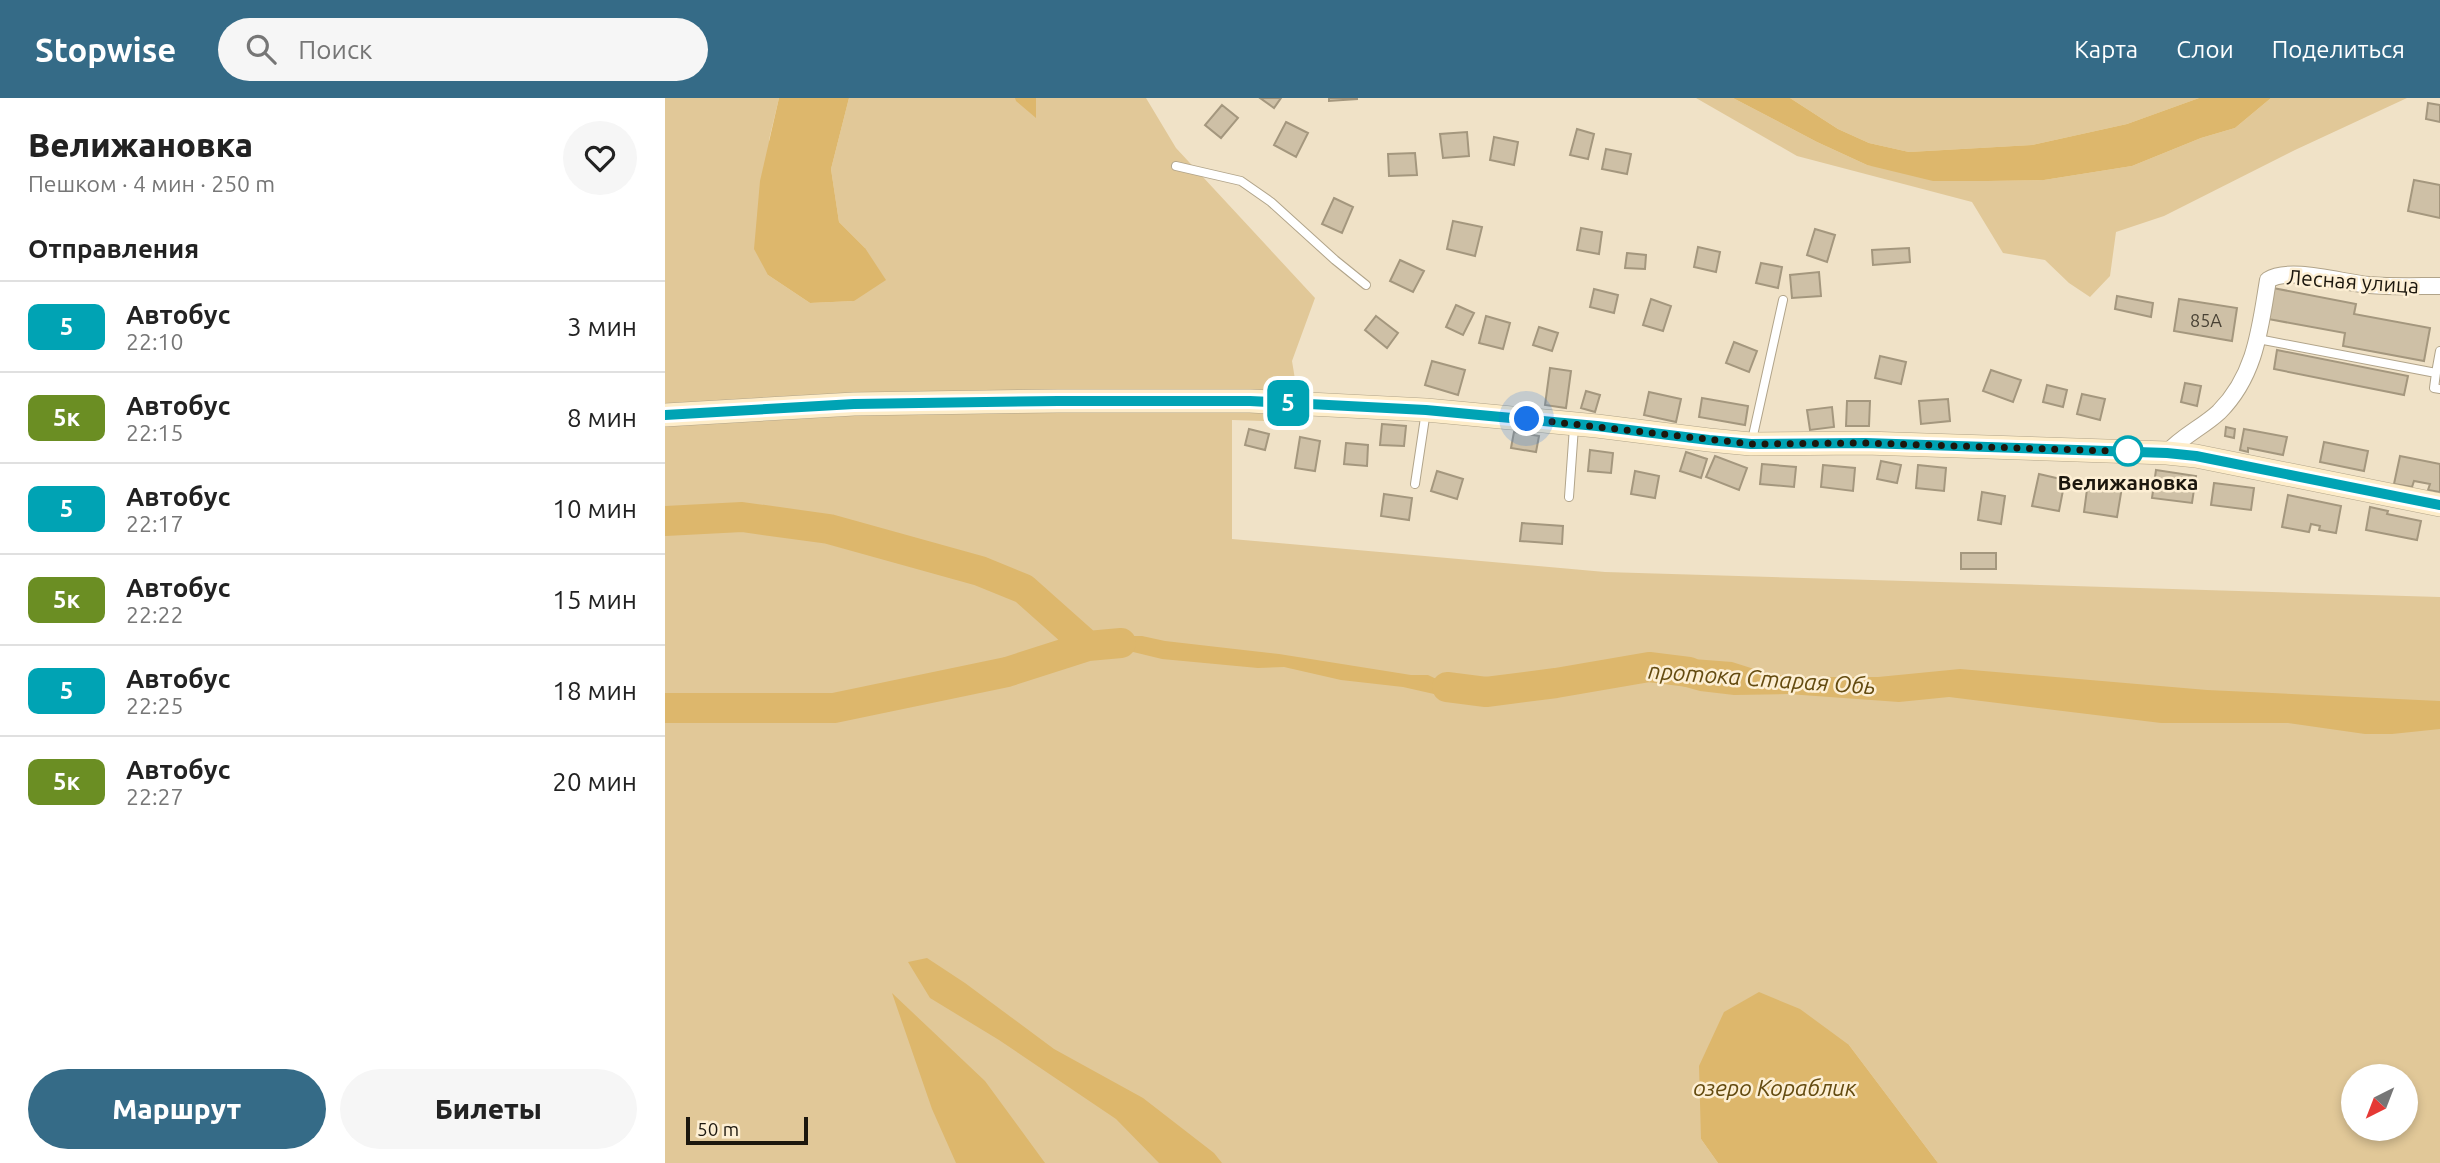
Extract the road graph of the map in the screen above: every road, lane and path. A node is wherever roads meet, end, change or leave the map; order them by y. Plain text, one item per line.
1 (1177, 166) dead end
2 (1366, 285) dead end
3 (2440, 286) edge
4 (1783, 300) dead end
5 (2258, 339) junction
6 (2440, 351) edge
7 (2436, 373) junction
8 (2440, 389) edge
9 (1426, 410) junction
10 (665, 415) edge
11 (1575, 424) junction
12 (1751, 444) junction
13 (2167, 453) junction
14 (1415, 484) dead end
15 (1569, 498) dead end
16 (2440, 505) edge

1 - 2 lane
3 - 5 street, Лесная улица
4 - 12 lane
5 - 7 lane
5 - 13 street, Лесная улица
6 - 7 lane
7 - 8 lane
9 - 10 street
9 - 11 street
9 - 14 lane
11 - 12 street
11 - 15 lane
12 - 13 street
13 - 16 street

